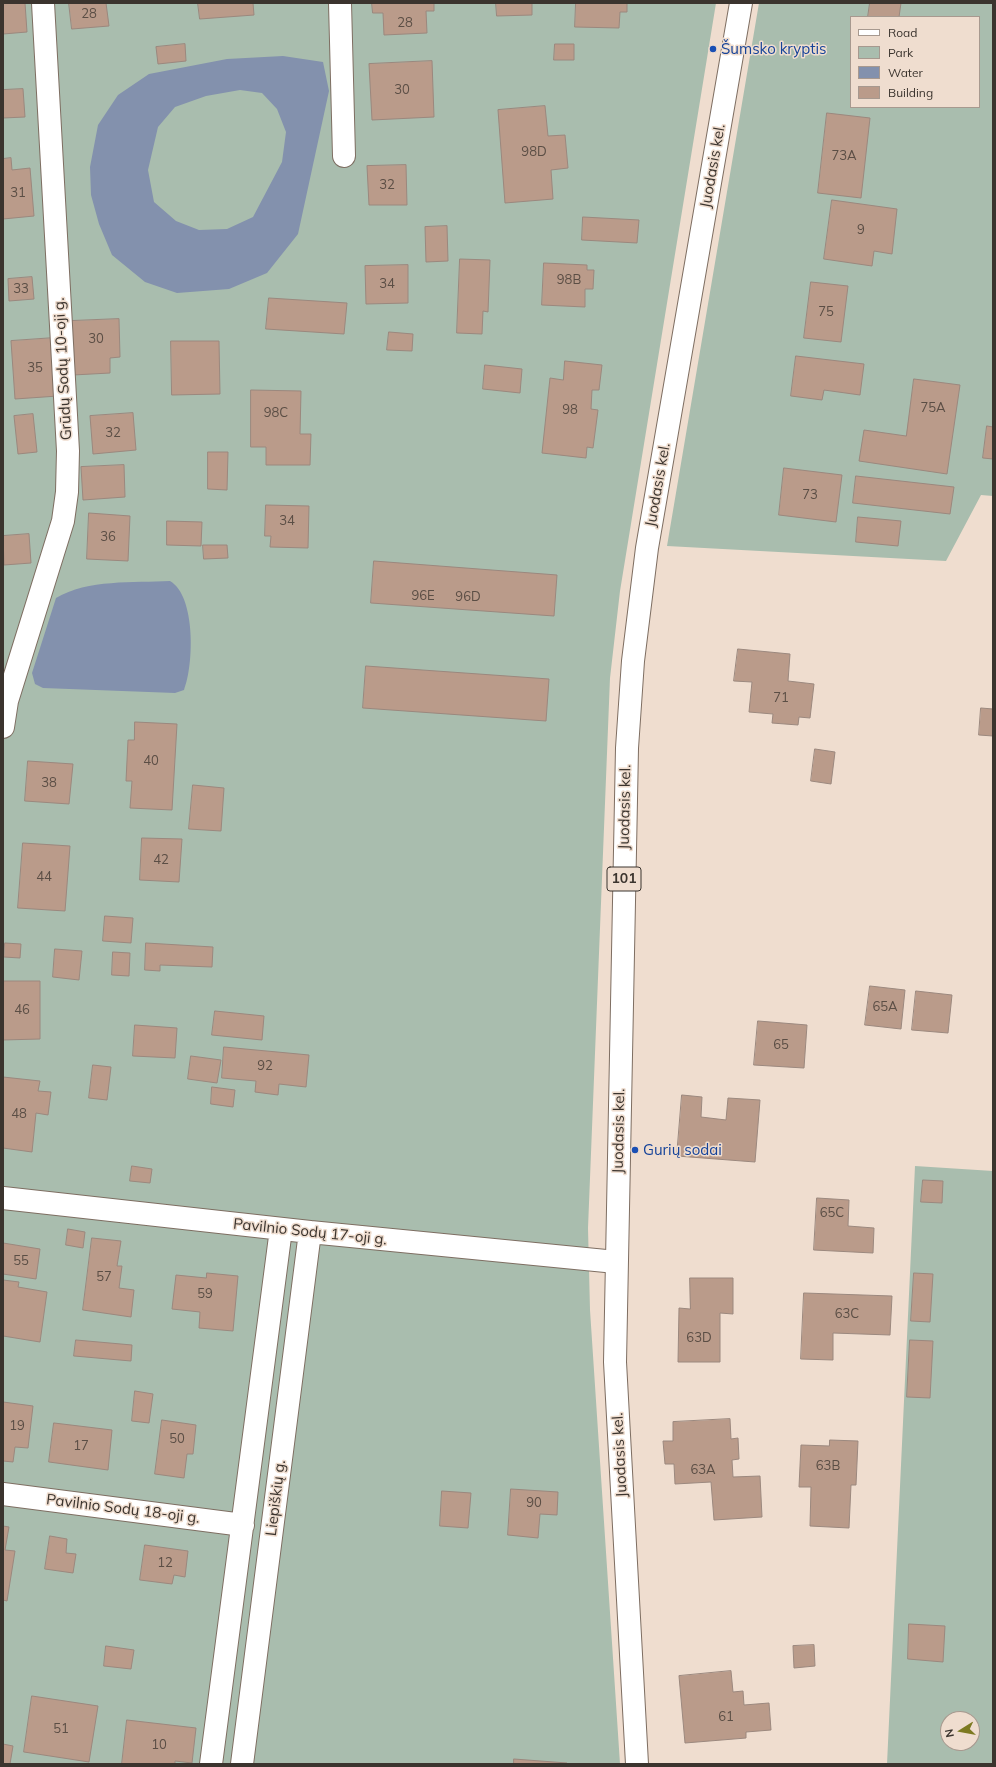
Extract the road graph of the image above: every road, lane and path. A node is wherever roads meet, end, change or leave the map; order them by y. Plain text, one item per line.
1 (43, 3) edge
2 (340, 3) edge
3 (741, 3) edge
4 (344, 156) dead end
5 (3, 727) edge
6 (3, 1198) edge
7 (281, 1229) junction
8 (310, 1232) junction
9 (616, 1262) junction
10 (3, 1494) edge
11 (243, 1525) junction
12 (211, 1764) edge
13 (242, 1764) edge
14 (637, 1764) edge

1 - 5 street, Grūdų Sodų 10-oji g.
2 - 4 street
3 - 9 street, Juodasis kel. / 101
6 - 7 street, Pavilnio Sodų 17-oji g.
7 - 8 street, Pavilnio Sodų 17-oji g.
7 - 11 street
8 - 9 street, Pavilnio Sodų 17-oji g.
8 - 13 street, Liepiškių g.
9 - 14 street, Juodasis kel. / 101
10 - 11 street, Pavilnio Sodų 18-oji g.
11 - 12 street

